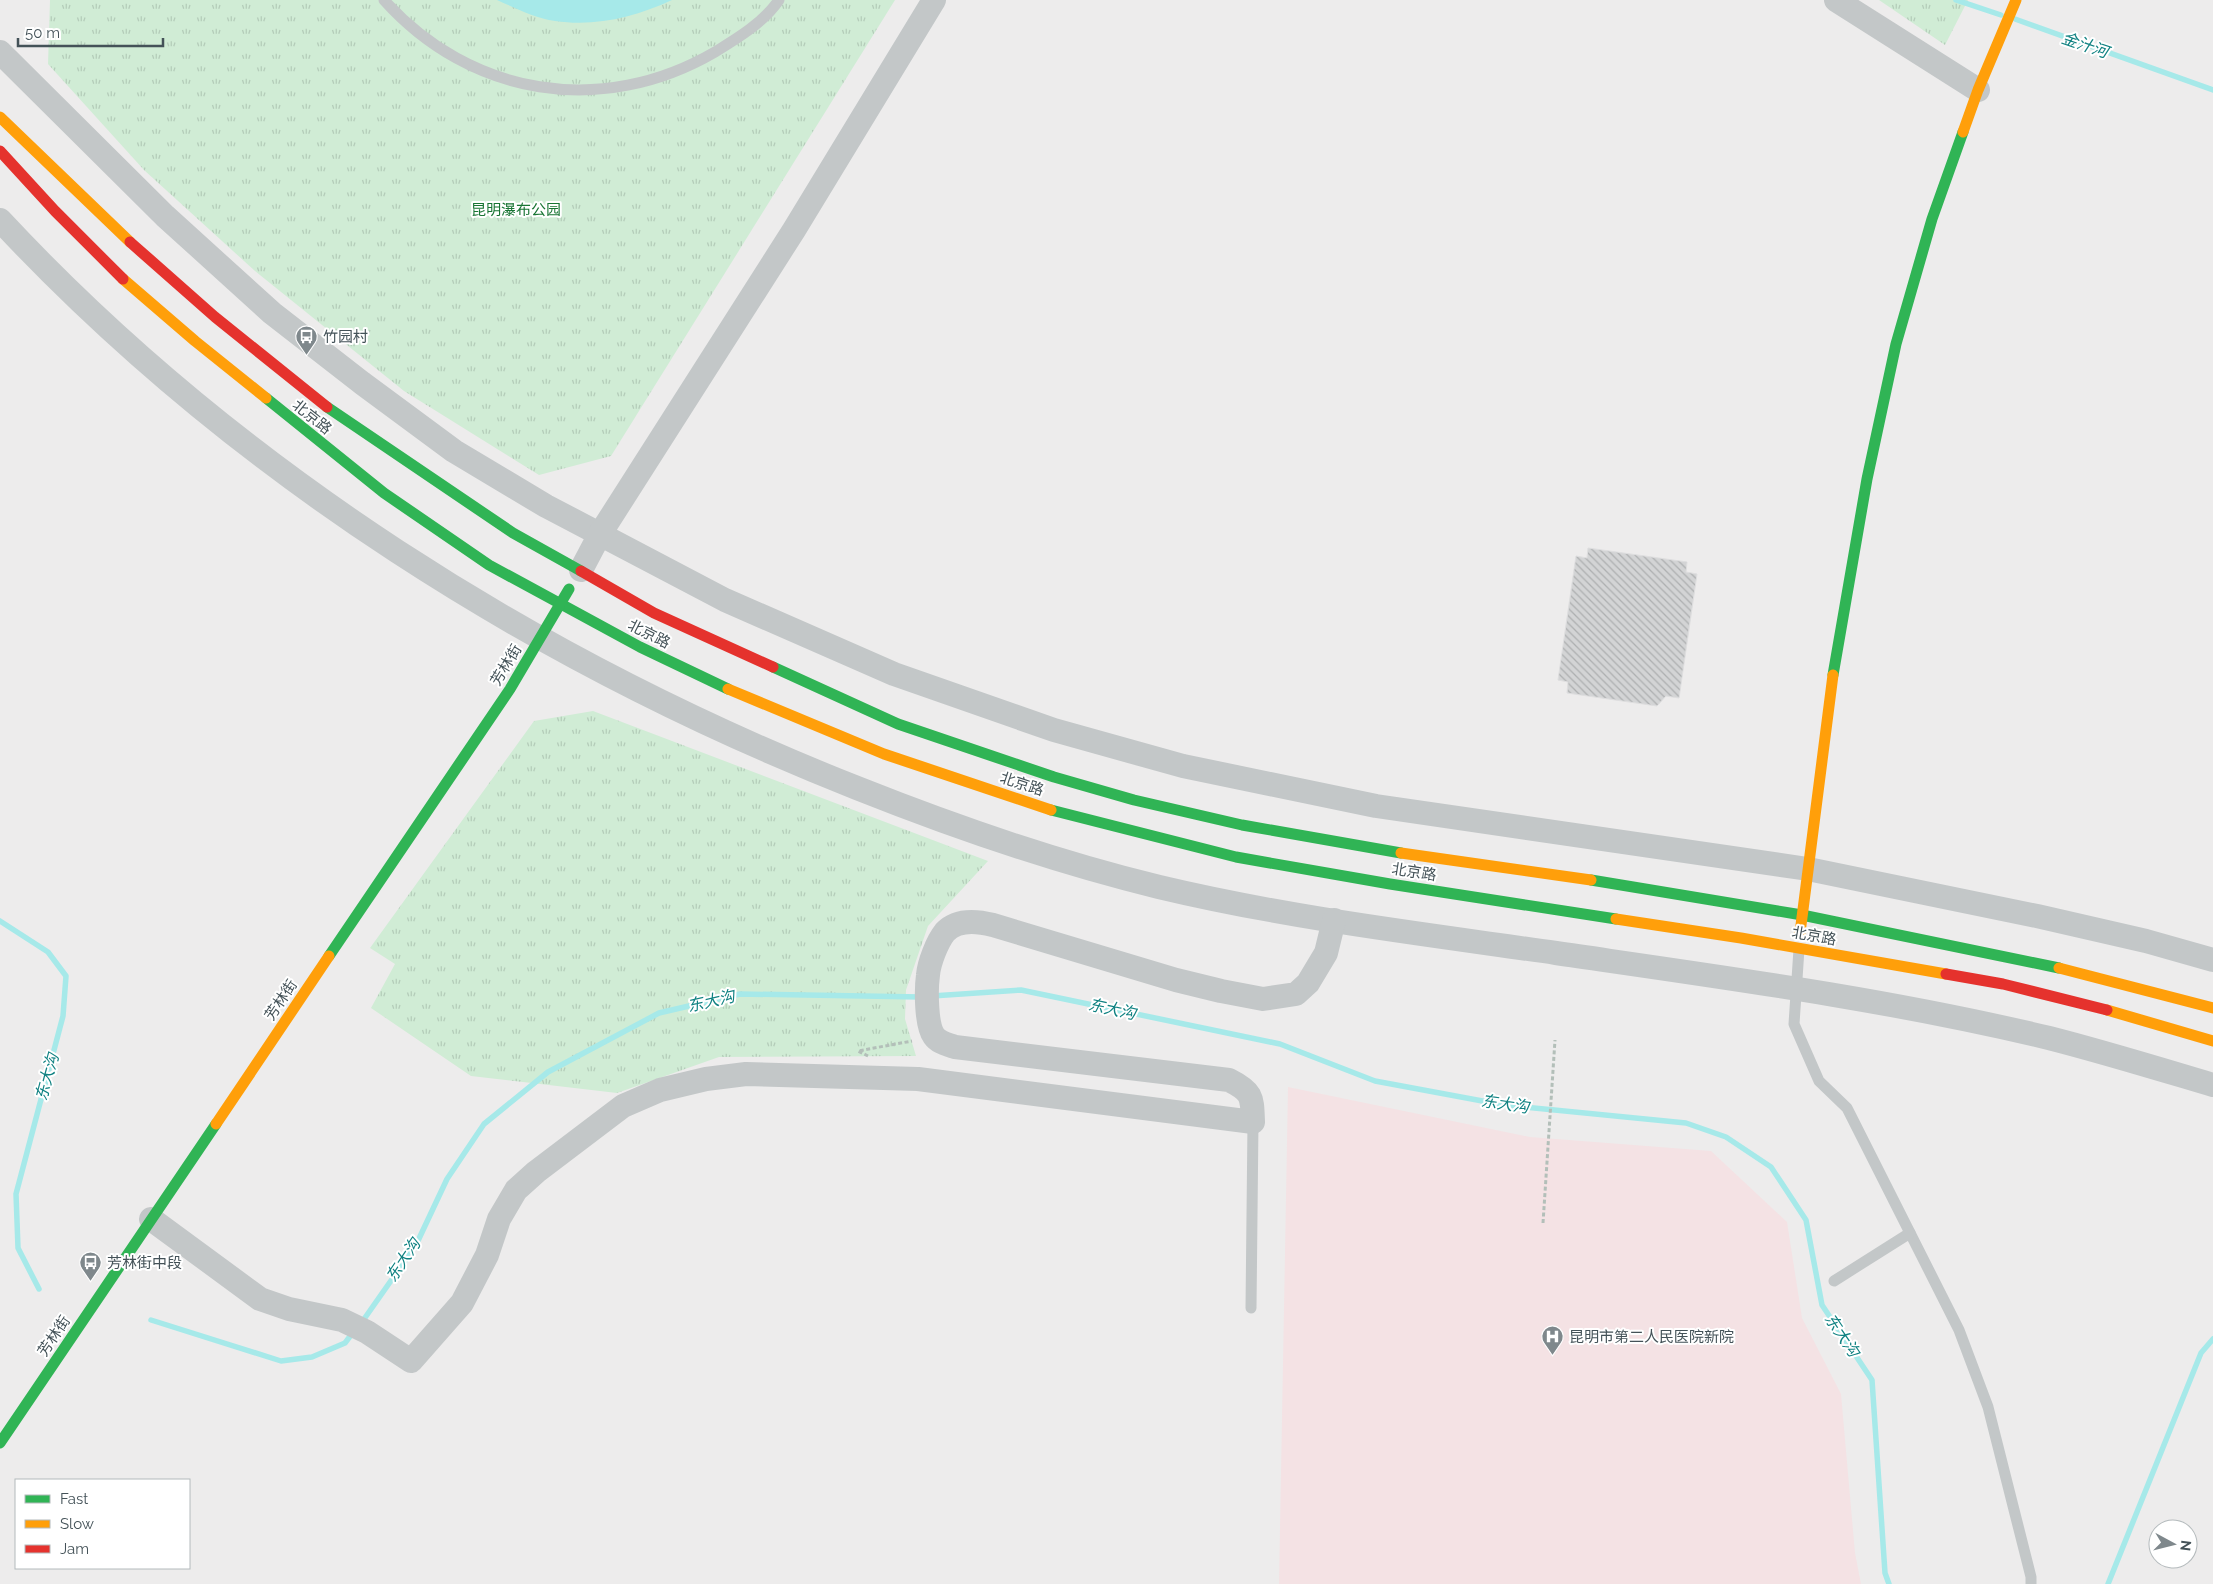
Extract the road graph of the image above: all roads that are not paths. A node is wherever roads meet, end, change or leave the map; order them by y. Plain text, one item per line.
1 (384, 0) edge
2 (780, 0) edge
3 (934, 0) edge
4 (1836, 0) edge
5 (2016, 0) edge
6 (0, 52) edge
7 (1978, 90) junction
8 (0, 116) edge
9 (0, 151) edge
10 (0, 220) edge
11 (600, 534) junction
12 (581, 570) junction
13 (561, 603) junction
14 (540, 637) junction
15 (1808, 869) junction
16 (1802, 915) junction
17 (1334, 920) junction
18 (1799, 949) junction
19 (2213, 960) edge
20 (1795, 990) junction
21 (2213, 1008) edge
22 (2213, 1041) edge
23 (2213, 1085) edge
24 (1253, 1122) junction
25 (151, 1219) junction
26 (1910, 1233) junction
27 (1834, 1281) dead end
28 (1251, 1308) dead end
29 (0, 1443) edge
30 (2031, 1584) edge

1 - 2 lane
3 - 11 street
4 - 7 street
5 - 7 main road
6 - 11 street
7 - 15 main road
8 - 12 main road, 北京路
9 - 13 main road, 北京路
10 - 14 street
11 - 12 street
11 - 15 street
12 - 13 main road, 芳林街
12 - 16 main road, 北京路
13 - 14 main road, 芳林街
13 - 18 main road, 北京路
14 - 17 street
14 - 25 main road, 芳林街
15 - 16 main road
15 - 19 street
16 - 18 main road
16 - 21 main road, 北京路
17 - 20 street
17 - 24 street
18 - 20 lane
18 - 22 main road, 北京路
20 - 23 street
20 - 26 lane
24 - 25 street
24 - 28 lane
25 - 29 main road, 芳林街
26 - 27 lane
26 - 30 lane

